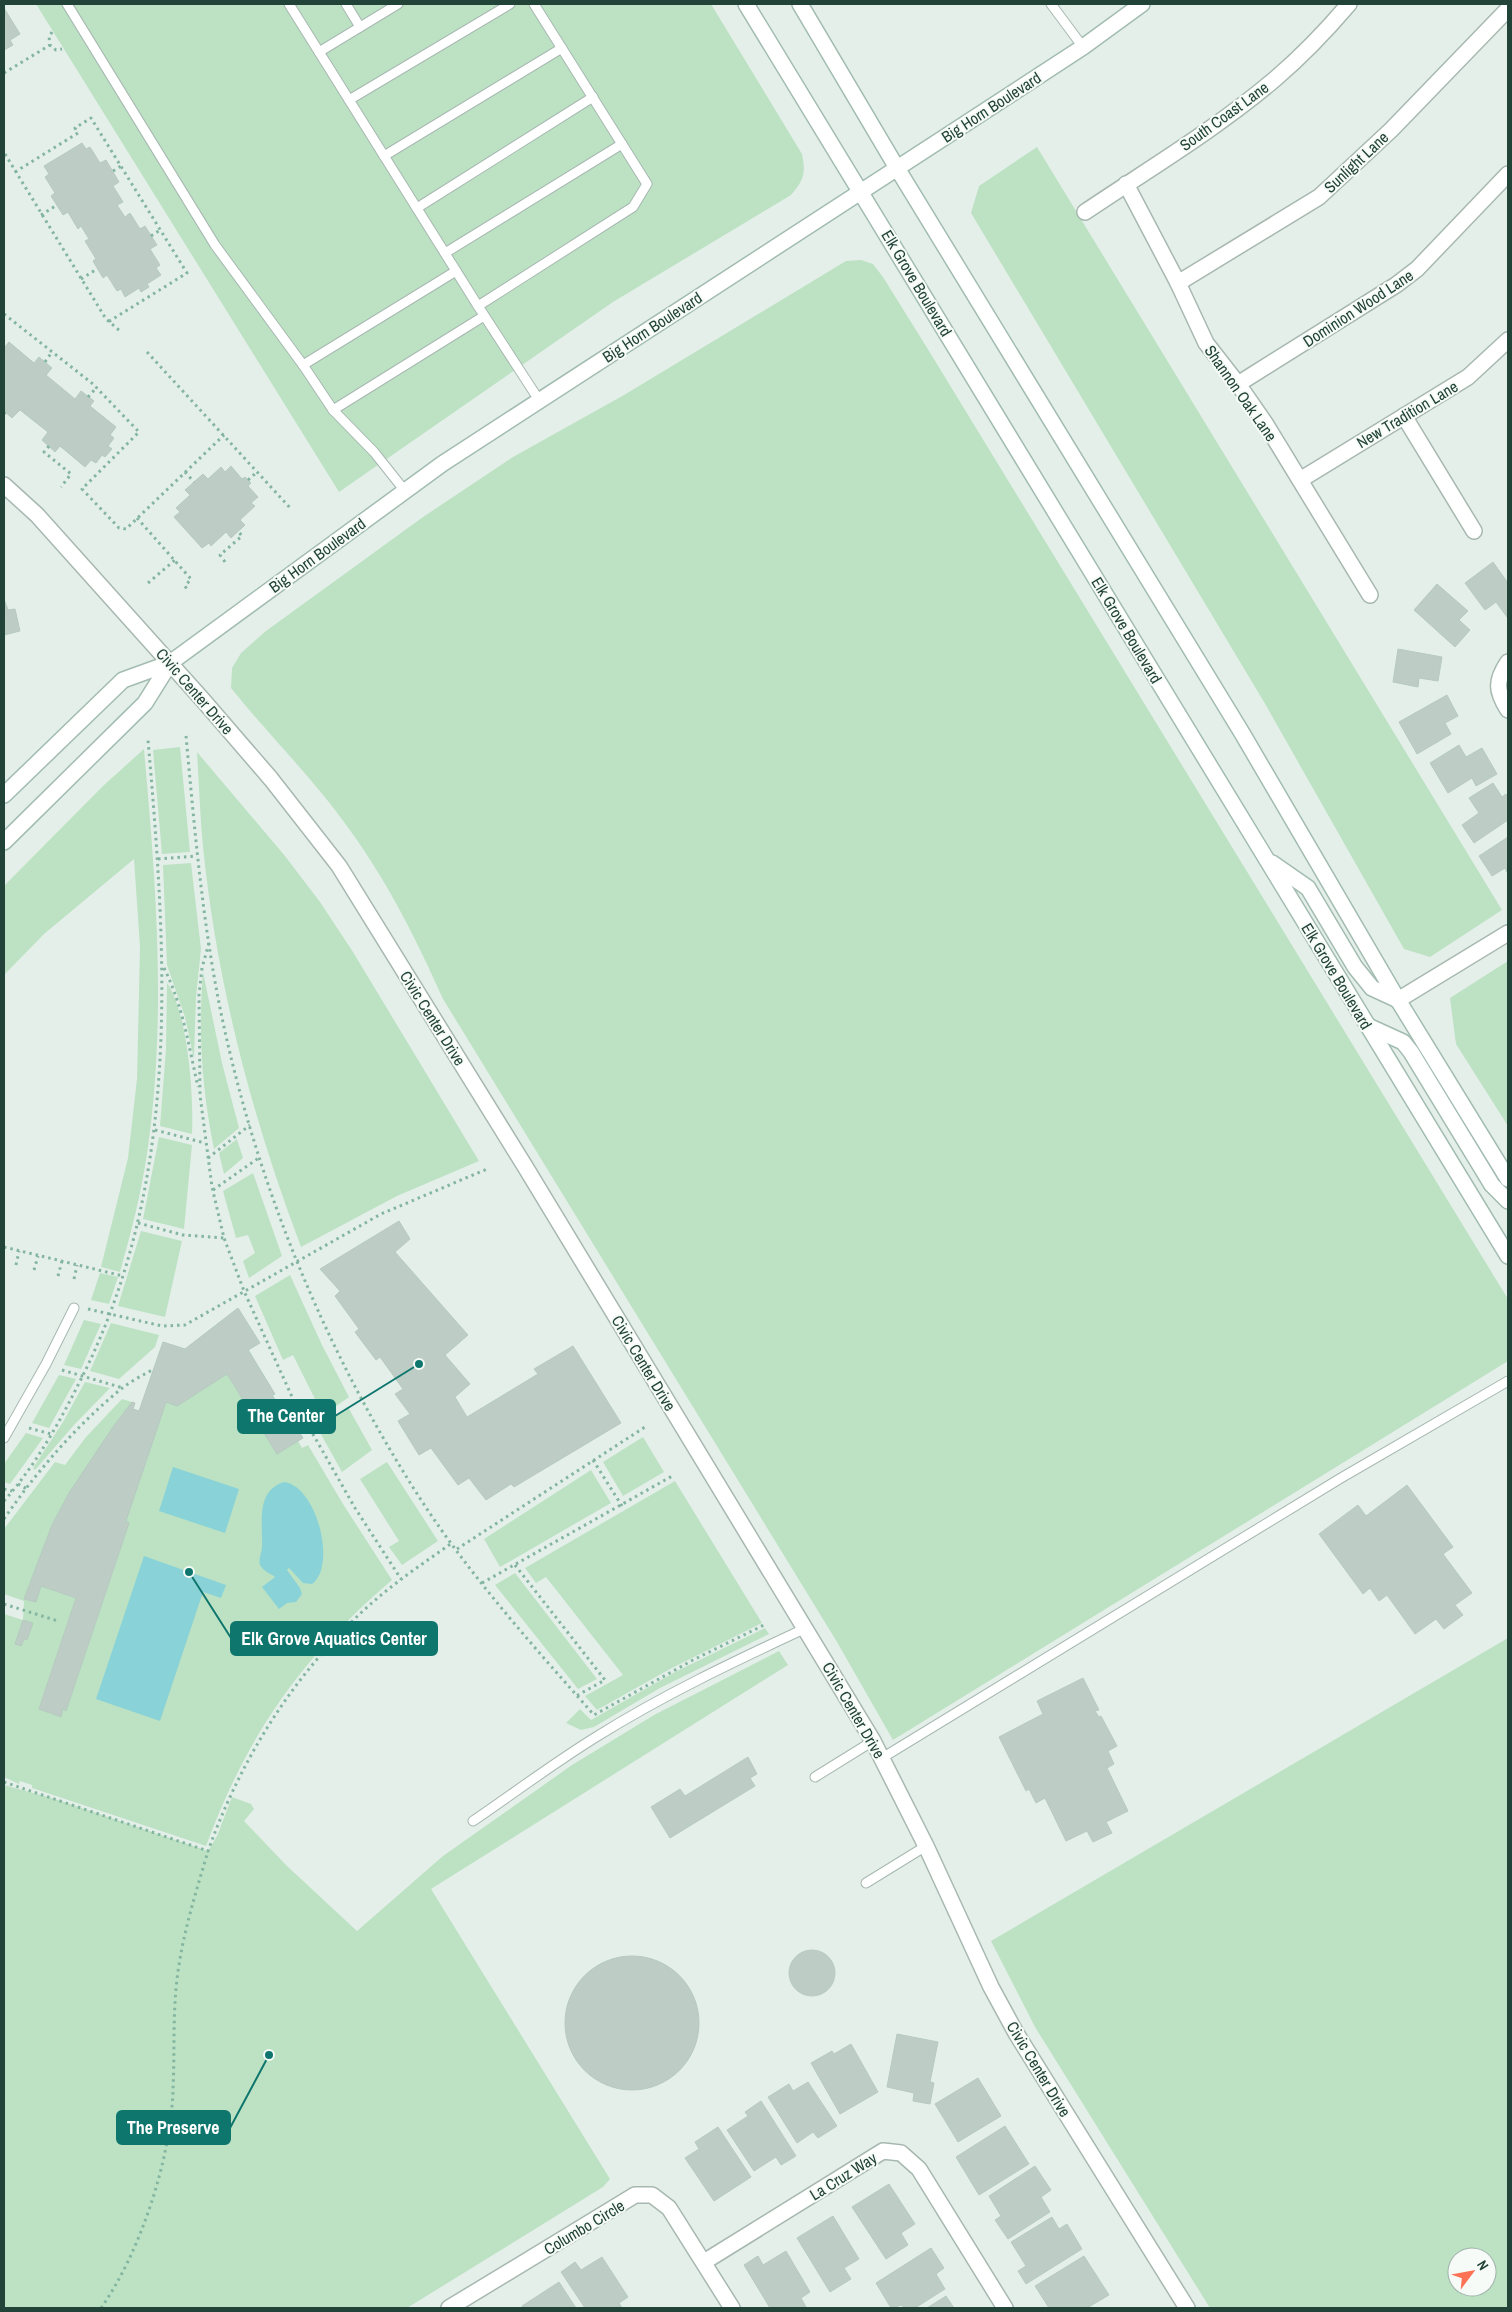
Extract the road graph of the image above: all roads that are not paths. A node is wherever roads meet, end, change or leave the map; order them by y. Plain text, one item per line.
1 (67, 4) edge
2 (289, 4) edge
3 (346, 4) edge
4 (398, 4) edge
5 (510, 4) edge
6 (534, 4) edge
7 (746, 4) edge
8 (800, 4) edge
9 (1051, 4) edge
10 (1142, 4) edge
11 (1350, 4) edge
12 (1508, 9) edge
13 (360, 26) junction
14 (1082, 47) junction
15 (562, 48) junction
16 (319, 52) junction
17 (593, 97) junction
18 (349, 100) junction
19 (622, 144) junction
20 (384, 156) junction
21 (897, 168) junction
22 (1508, 174) edge
23 (1126, 184) junction
24 (862, 192) junction
25 (417, 208) junction
26 (1086, 212) dead end
27 (445, 253) junction
28 (456, 271) junction
29 (1178, 283) junction
30 (478, 306) junction
31 (484, 316) junction
32 (1506, 347) edge
33 (303, 365) junction
34 (1238, 384) junction
35 (539, 400) junction
36 (333, 410) junction
37 (1404, 416) junction
38 (1300, 480) junction
39 (4, 485) edge
40 (405, 491) junction
41 (1474, 531) dead end
42 (1370, 595) dead end
43 (1508, 662) edge
44 (170, 663) junction
45 (1508, 710) edge
46 (4, 796) edge
47 (4, 842) edge
48 (1266, 859) junction
49 (1508, 933) edge
50 (1398, 1000) junction
51 (1368, 1026) junction
52 (1508, 1179) edge
53 (1508, 1201) edge
54 (1508, 1256) edge
55 (74, 1308) dead end
56 (1508, 1381) edge
57 (4, 1438) edge
58 (806, 1628) junction
59 (873, 1741) junction
60 (882, 1758) junction
61 (815, 1778) dead end
62 (473, 1821) dead end
63 (926, 1846) junction
64 (866, 1883) dead end
65 (704, 2262) junction
66 (449, 2308) edge
67 (732, 2308) edge
68 (1005, 2308) edge
69 (1187, 2308) edge

1 - 33 lane
2 - 16 lane
3 - 13 lane
4 - 13 lane
5 - 18 lane
6 - 15 lane
7 - 24 street, Elk Grove Boulevard
8 - 21 street
9 - 14 lane
10 - 14 street, Big Horn Boulevard
11 - 23 street, South Coast Lane
12 - 29 street, Sunlight Lane
13 - 16 lane
14 - 21 street, Big Horn Boulevard
15 - 17 lane
15 - 20 lane
16 - 18 lane
17 - 19 lane
17 - 25 lane
18 - 20 lane
19 - 27 lane
19 - 30 lane
20 - 25 lane
21 - 24 street, Big Horn Boulevard
21 - 50 street
22 - 34 street, Dominion Wood Lane
23 - 26 street, South Coast Lane
23 - 29 street, Shannon Oak Lane
24 - 35 street, Big Horn Boulevard
24 - 48 street, Elk Grove Boulevard
25 - 27 lane
27 - 28 lane
28 - 30 lane
28 - 33 lane
29 - 34 street, Shannon Oak Lane
30 - 31 lane
31 - 35 lane
31 - 36 lane
32 - 37 street, New Tradition Lane
33 - 36 lane
34 - 38 street, Shannon Oak Lane
35 - 40 street, Big Horn Boulevard
36 - 40 lane
37 - 38 street, New Tradition Lane
37 - 41 street
38 - 42 street, Shannon Oak Lane
39 - 44 street, Civic Center Drive
40 - 44 street, Big Horn Boulevard
43 - 45 street
44 - 46 street, Big Horn Boulevard
44 - 47 street, Big Horn Boulevard
44 - 58 street, Civic Center Drive
48 - 50 street
48 - 51 street, Elk Grove Boulevard
49 - 50 street
50 - 52 street
51 - 53 street
51 - 54 street, Elk Grove Boulevard
55 - 57 lane
56 - 60 lane
58 - 59 street, Civic Center Drive
58 - 62 lane
59 - 60 street, Civic Center Drive
59 - 61 lane
60 - 63 street, Civic Center Drive
63 - 64 lane
63 - 69 street, Civic Center Drive
65 - 66 street, Columbo Circle
65 - 67 street, Columbo Circle
65 - 68 street, La Cruz Way

